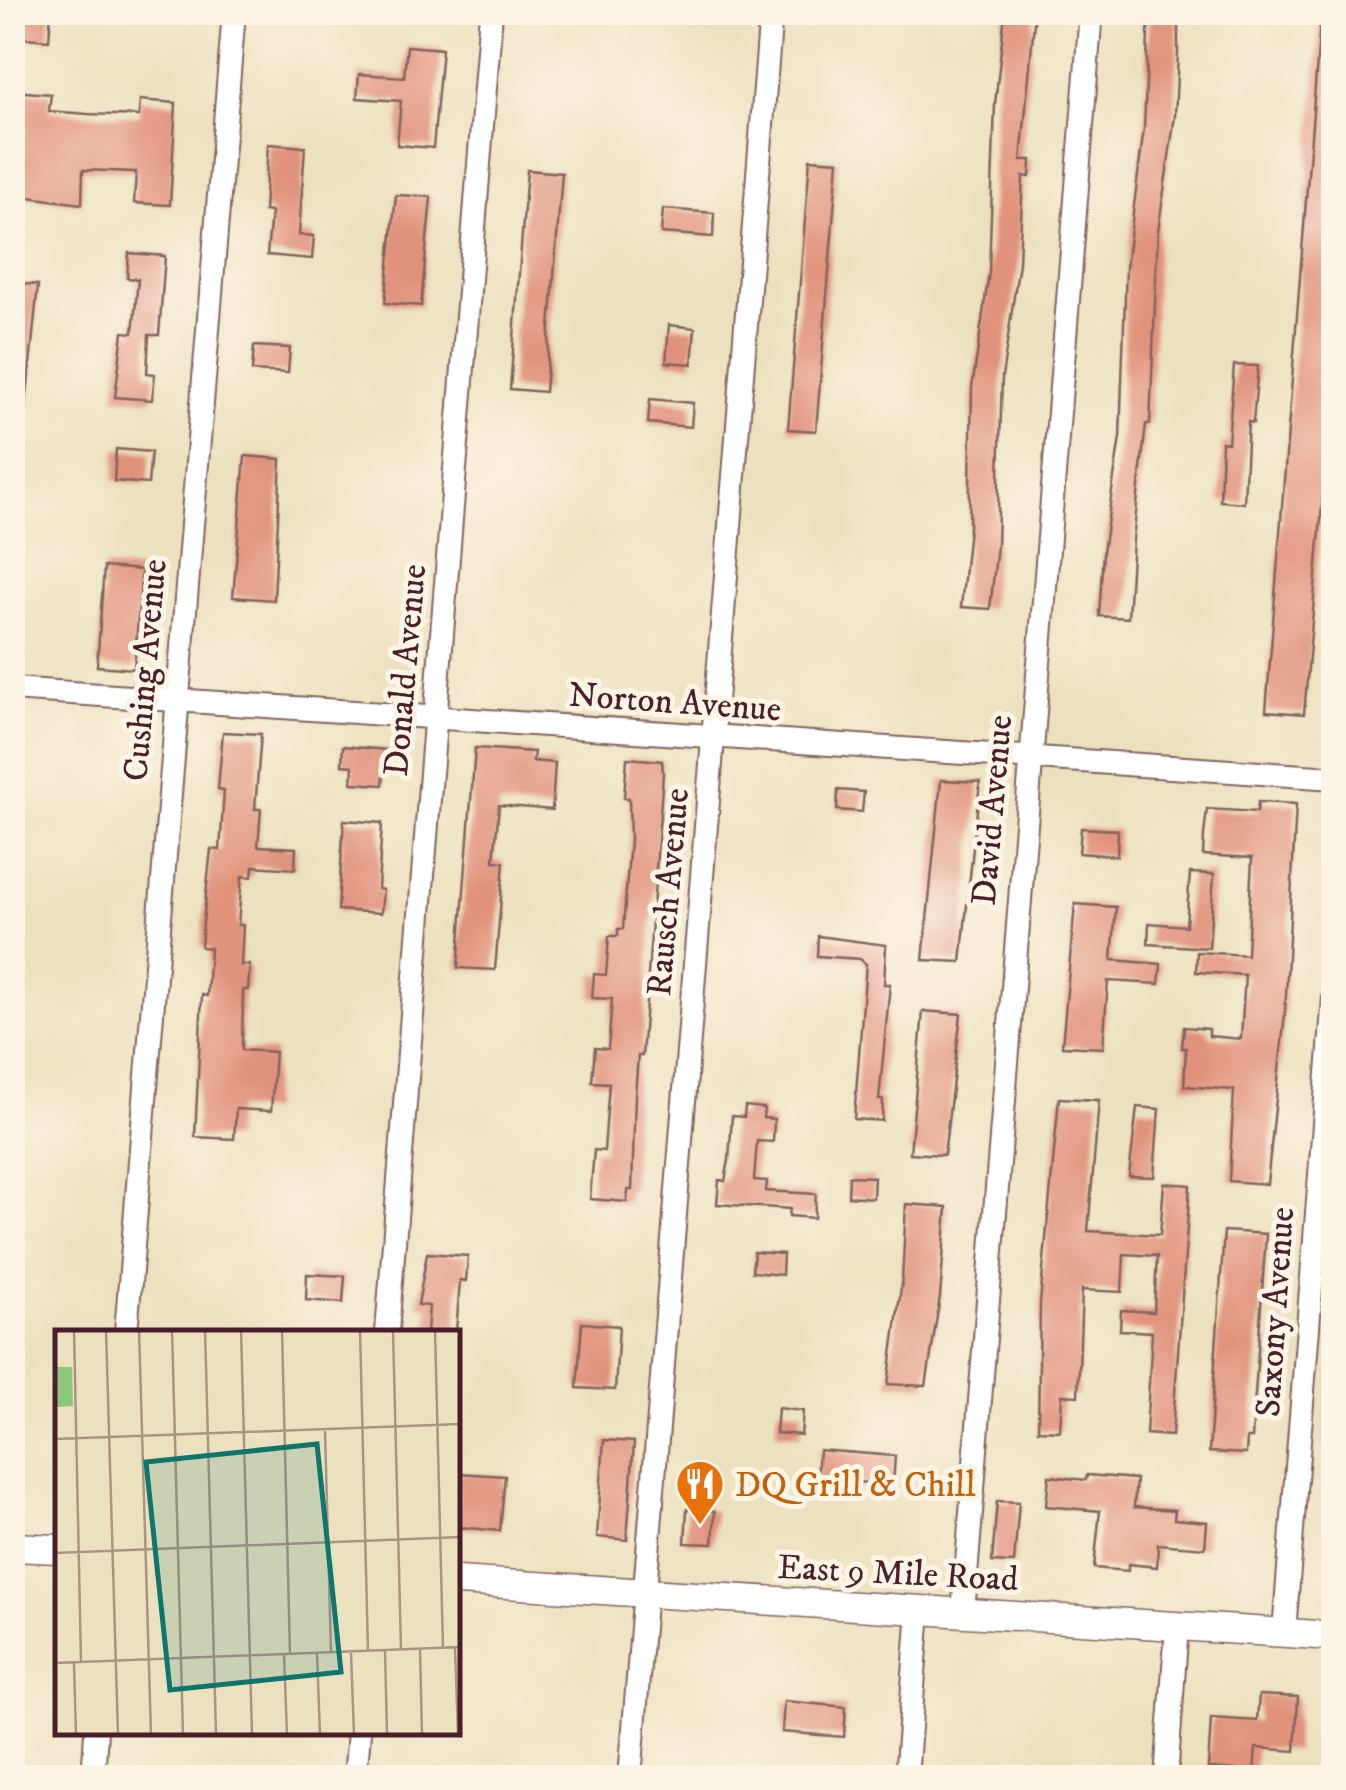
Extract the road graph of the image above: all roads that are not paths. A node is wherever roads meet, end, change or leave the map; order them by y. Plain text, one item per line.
1 (234, 12) edge
2 (491, 12) edge
3 (771, 12) edge
4 (1092, 12) edge
5 (12, 688) edge
6 (176, 700) junction
7 (436, 719) junction
8 (714, 739) junction
9 (1030, 758) junction
10 (1334, 778) edge
11 (1334, 998) edge
12 (126, 1330) edge
13 (387, 1330) edge
14 (12, 1547) edge
15 (55, 1550) edge
16 (460, 1581) edge
17 (648, 1595) junction
18 (919, 1610) junction
19 (963, 1612) junction
20 (1177, 1626) junction
21 (1284, 1632) junction
22 (1334, 1636) edge
23 (96, 1735) edge
24 (358, 1735) edge
25 (93, 1778) edge
26 (355, 1778) edge
27 (630, 1778) edge
28 (906, 1778) edge
29 (1166, 1778) edge

1 - 6 street, Cushing Avenue
2 - 7 street, Donald Avenue
3 - 8 street, Rausch Avenue
4 - 9 street, David Avenue
5 - 6 street, Norton Avenue
6 - 7 street, Norton Avenue
6 - 12 street, Cushing Avenue
7 - 8 street, Norton Avenue
7 - 13 street, Donald Avenue
8 - 9 street, Norton Avenue
8 - 17 street, Rausch Avenue
9 - 10 street, Norton Avenue
9 - 19 street, David Avenue
11 - 21 street, Saxony Avenue
14 - 15 main road
16 - 17 main road, East 9 Mile Road
17 - 18 main road, East 9 Mile Road
17 - 27 street, Rausch Avenue
18 - 19 main road, East 9 Mile Road
18 - 28 street
19 - 20 main road, East 9 Mile Road
20 - 21 main road, East 9 Mile Road
20 - 29 street
21 - 22 main road, East 9 Mile Road
23 - 25 street
24 - 26 street

